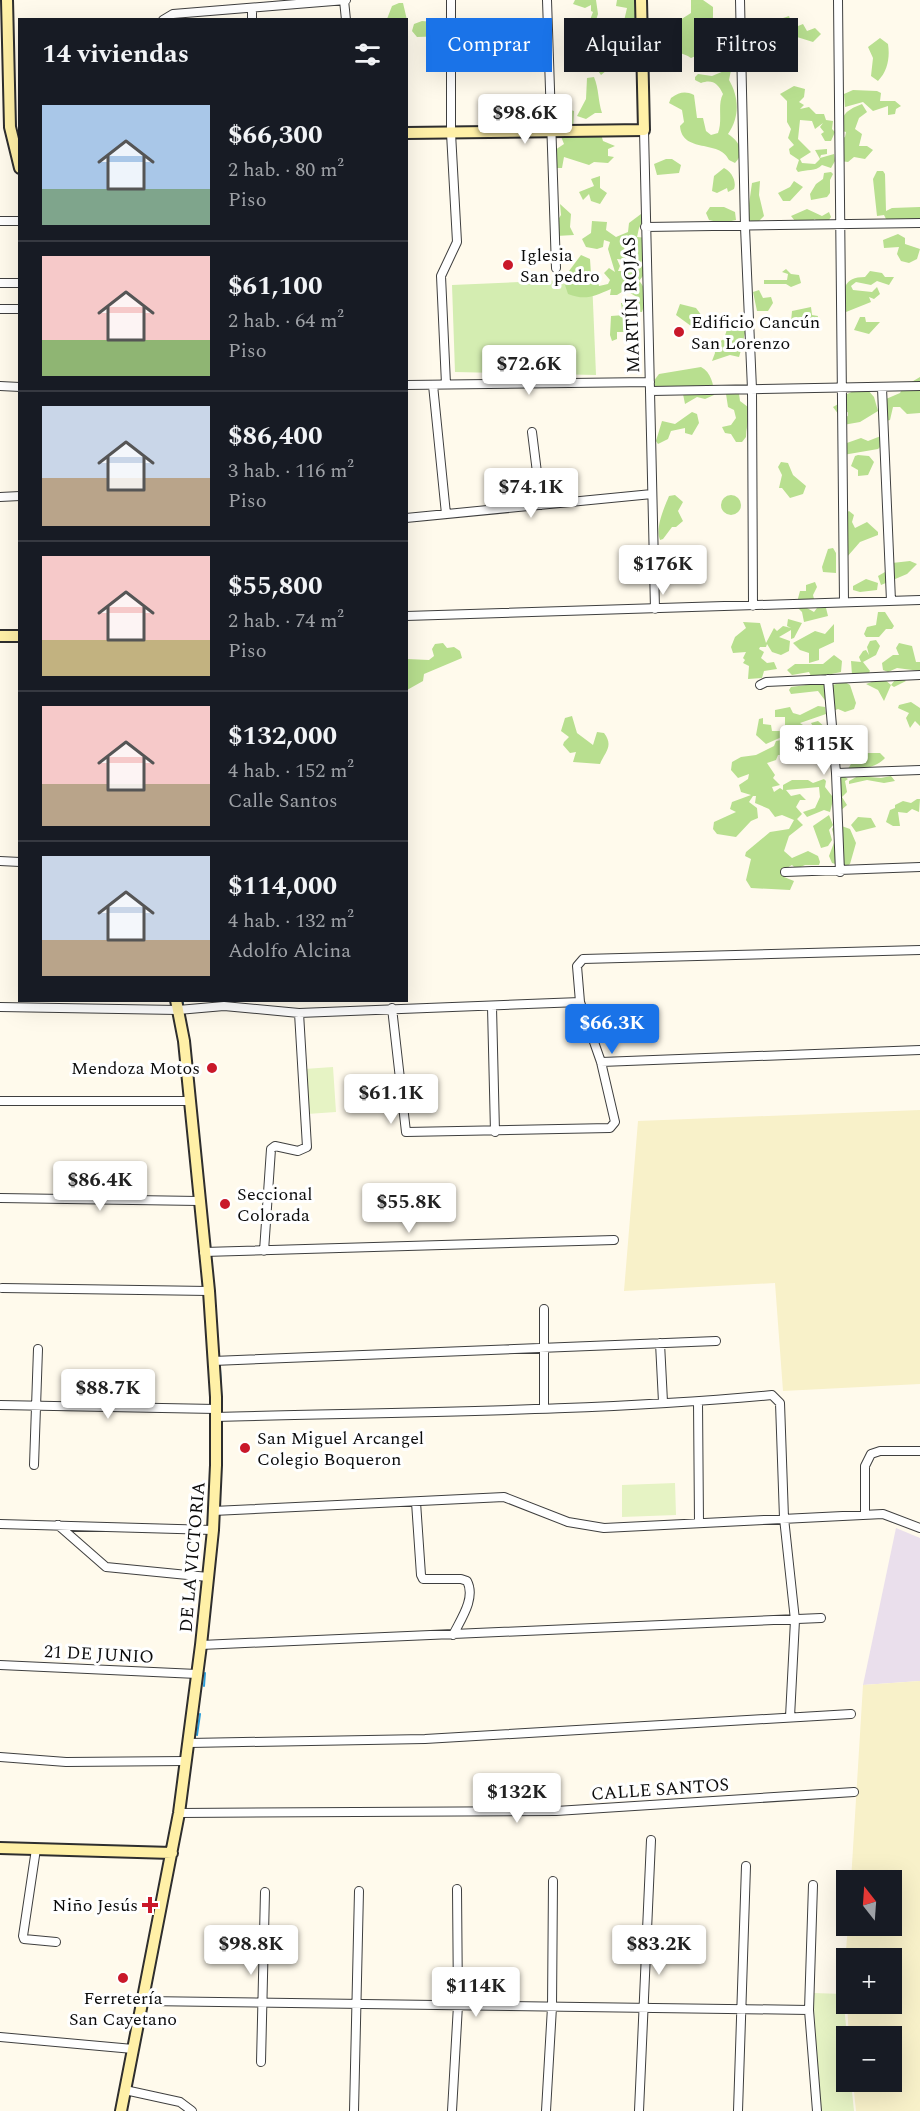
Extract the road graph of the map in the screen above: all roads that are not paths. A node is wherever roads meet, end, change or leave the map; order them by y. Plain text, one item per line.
1 (7, 0) edge
2 (345, 0) edge
3 (451, 0) edge
4 (547, 0) edge
5 (641, 0) edge
6 (740, 0) edge
7 (838, 0) edge
8 (252, 8) junction
9 (166, 18) edge
10 (252, 18) edge
11 (345, 18) edge
12 (4, 40) edge
13 (551, 130) junction
14 (644, 130) junction
15 (451, 133) junction
16 (408, 134) edge
17 (16, 140) edge
18 (0, 221) edge
19 (18, 221) edge
20 (920, 223) edge
21 (841, 225) junction
22 (645, 227) junction
23 (745, 227) junction
24 (556, 268) dead end
25 (0, 283) edge
26 (18, 283) edge
27 (0, 309) edge
28 (18, 309) edge
29 (446, 384) junction
30 (408, 385) edge
31 (433, 385) junction
32 (0, 386) edge
33 (650, 386) junction
34 (920, 386) edge
35 (18, 387) edge
36 (882, 388) junction
37 (752, 389) junction
38 (844, 389) junction
39 (532, 432) dead end
40 (652, 494) junction
41 (18, 496) edge
42 (0, 497) edge
43 (541, 505) junction
44 (446, 514) junction
45 (408, 518) edge
46 (920, 600) edge
47 (891, 601) junction
48 (844, 602) junction
49 (753, 606) junction
50 (655, 609) junction
51 (408, 616) edge
52 (0, 636) edge
53 (18, 636) edge
54 (920, 675) edge
55 (828, 680) junction
56 (760, 685) dead end
57 (920, 770) edge
58 (836, 773) junction
59 (0, 861) edge
60 (18, 862) edge
61 (920, 867) edge
62 (785, 872) dead end
63 (840, 872) junction
64 (920, 950) edge
65 (580, 1002) junction
66 (177, 1005) edge
67 (0, 1007) edge
68 (492, 1007) junction
69 (392, 1008) junction
70 (299, 1013) junction
71 (920, 1050) edge
72 (601, 1062) junction
73 (0, 1101) edge
74 (189, 1101) junction
75 (495, 1132) junction
76 (0, 1198) edge
77 (200, 1201) junction
78 (614, 1240) dead end
79 (264, 1251) junction
80 (204, 1252) junction
81 (2, 1288) dead end
82 (209, 1291) junction
83 (544, 1309) dead end
84 (716, 1341) dead end
85 (660, 1343) junction
86 (38, 1349) dead end
87 (544, 1349) junction
88 (213, 1361) junction
89 (663, 1402) junction
90 (698, 1402) junction
91 (0, 1405) edge
92 (37, 1406) junction
93 (544, 1409) junction
94 (216, 1413) junction
95 (920, 1451) edge
96 (34, 1465) dead end
97 (416, 1502) junction
98 (213, 1511) junction
99 (865, 1515) junction
100 (784, 1518) junction
101 (699, 1522) junction
102 (0, 1524) edge
103 (58, 1525) junction
104 (920, 1528) edge
105 (213, 1530) junction
106 (208, 1577) junction
107 (821, 1618) dead end
108 (795, 1620) junction
109 (453, 1635) junction
110 (201, 1645) junction
111 (0, 1665) edge
112 (197, 1674) junction
113 (852, 1714) dead end
114 (790, 1717) junction
115 (189, 1743) junction
116 (0, 1757) edge
117 (186, 1761) junction
118 (854, 1792) dead end
119 (179, 1813) junction
120 (651, 1840) dead end
121 (0, 1848) edge
122 (36, 1849) junction
123 (172, 1853) junction
124 (746, 1866) dead end
125 (553, 1881) dead end
126 (813, 1885) dead end
127 (457, 1889) dead end
128 (359, 1891) dead end
129 (265, 1892) dead end
130 (56, 1942) dead end
131 (144, 2001) junction
132 (264, 2003) junction
133 (354, 2004) junction
134 (458, 2005) junction
135 (552, 2007) junction
136 (644, 2008) junction
137 (743, 2010) junction
138 (809, 2010) junction
139 (0, 2037) edge
140 (133, 2049) junction
141 (261, 2062) dead end
142 (125, 2090) junction
143 (121, 2111) edge
144 (192, 2111) edge
145 (354, 2111) edge
146 (452, 2111) edge
147 (546, 2111) edge
148 (639, 2111) edge
149 (738, 2111) edge
150 (817, 2111) edge

1 - 12 main road
2 - 8 street
2 - 11 street
3 - 15 street
4 - 13 street
5 - 14 main road, MARTÍN ROJAS
6 - 23 street
7 - 21 street
8 - 9 street
8 - 10 street
12 - 17 main road
13 - 14 main road
13 - 15 main road
13 - 24 street
14 - 22 street, MARTÍN ROJAS
15 - 16 main road
15 - 29 street
18 - 19 street
20 - 21 street
21 - 23 street
21 - 38 street
22 - 23 street
22 - 33 street, MARTÍN ROJAS
23 - 37 street
25 - 26 street
27 - 28 street
29 - 31 street
29 - 33 street
30 - 31 street
31 - 44 street
32 - 35 street
33 - 37 street
33 - 40 street, MARTÍN ROJAS
34 - 36 street
36 - 38 street
36 - 47 street
37 - 38 street
37 - 49 street
38 - 48 street
39 - 43 street
40 - 43 street
40 - 50 street, MARTÍN ROJAS
41 - 42 street
43 - 44 street
44 - 45 street
46 - 47 street
47 - 48 street
48 - 49 street
49 - 50 street
50 - 51 street
52 - 53 main road
54 - 55 street
55 - 56 street
55 - 58 street
57 - 58 street
58 - 63 street
59 - 60 street
61 - 63 street
62 - 63 street
64 - 65 street
65 - 68 street
65 - 72 street
66 - 67 street
66 - 70 street
66 - 74 main road, DE LA VICTORIA
68 - 69 street
68 - 75 street
69 - 70 street
69 - 75 street
70 - 79 street
71 - 72 street
72 - 75 street
73 - 74 street
74 - 77 main road, DE LA VICTORIA
76 - 77 street
77 - 80 main road, DE LA VICTORIA
78 - 79 street
79 - 80 street
80 - 82 main road, DE LA VICTORIA
81 - 82 street
82 - 88 main road, DE LA VICTORIA
83 - 87 street
84 - 85 street
85 - 87 street
85 - 89 street
86 - 92 street
87 - 88 street
87 - 93 street
88 - 94 main road, DE LA VICTORIA
89 - 90 street
89 - 93 street
90 - 100 street
90 - 101 street
91 - 92 street
92 - 94 street
92 - 96 street
93 - 94 street
94 - 98 main road, DE LA VICTORIA
95 - 99 street
97 - 98 street
97 - 101 street
97 - 109 street
98 - 105 main road, DE LA VICTORIA
99 - 100 street
99 - 104 street
100 - 101 street
100 - 108 street
102 - 103 street
103 - 105 street
103 - 106 street
105 - 106 main road, DE LA VICTORIA
106 - 110 main road, DE LA VICTORIA
107 - 108 street
108 - 109 street
108 - 114 street
109 - 110 street
110 - 112 main road, DE LA VICTORIA
111 - 112 street, 21 DE JUNIO
112 - 115 main road, DE LA VICTORIA
113 - 114 street
114 - 115 street
115 - 117 main road, DE LA VICTORIA
116 - 117 street
117 - 119 main road, DE LA VICTORIA
118 - 119 street, CALLE SANTOS
119 - 123 main road, DE LA VICTORIA
120 - 136 street
121 - 122 main road
122 - 123 main road
122 - 130 street
123 - 131 main road, DE LA VICTORIA
124 - 137 street
125 - 135 street
126 - 138 street
127 - 134 street
128 - 133 street
129 - 132 street
131 - 132 street
131 - 140 main road, DE LA VICTORIA
132 - 133 street
132 - 141 street
133 - 134 street
133 - 145 street
134 - 135 street
134 - 146 street
135 - 136 street
135 - 147 street
136 - 137 street
136 - 148 street
137 - 138 street
137 - 149 street
138 - 150 street
139 - 140 street
140 - 142 main road, DE LA VICTORIA
142 - 143 main road, DE LA VICTORIA
142 - 144 street

